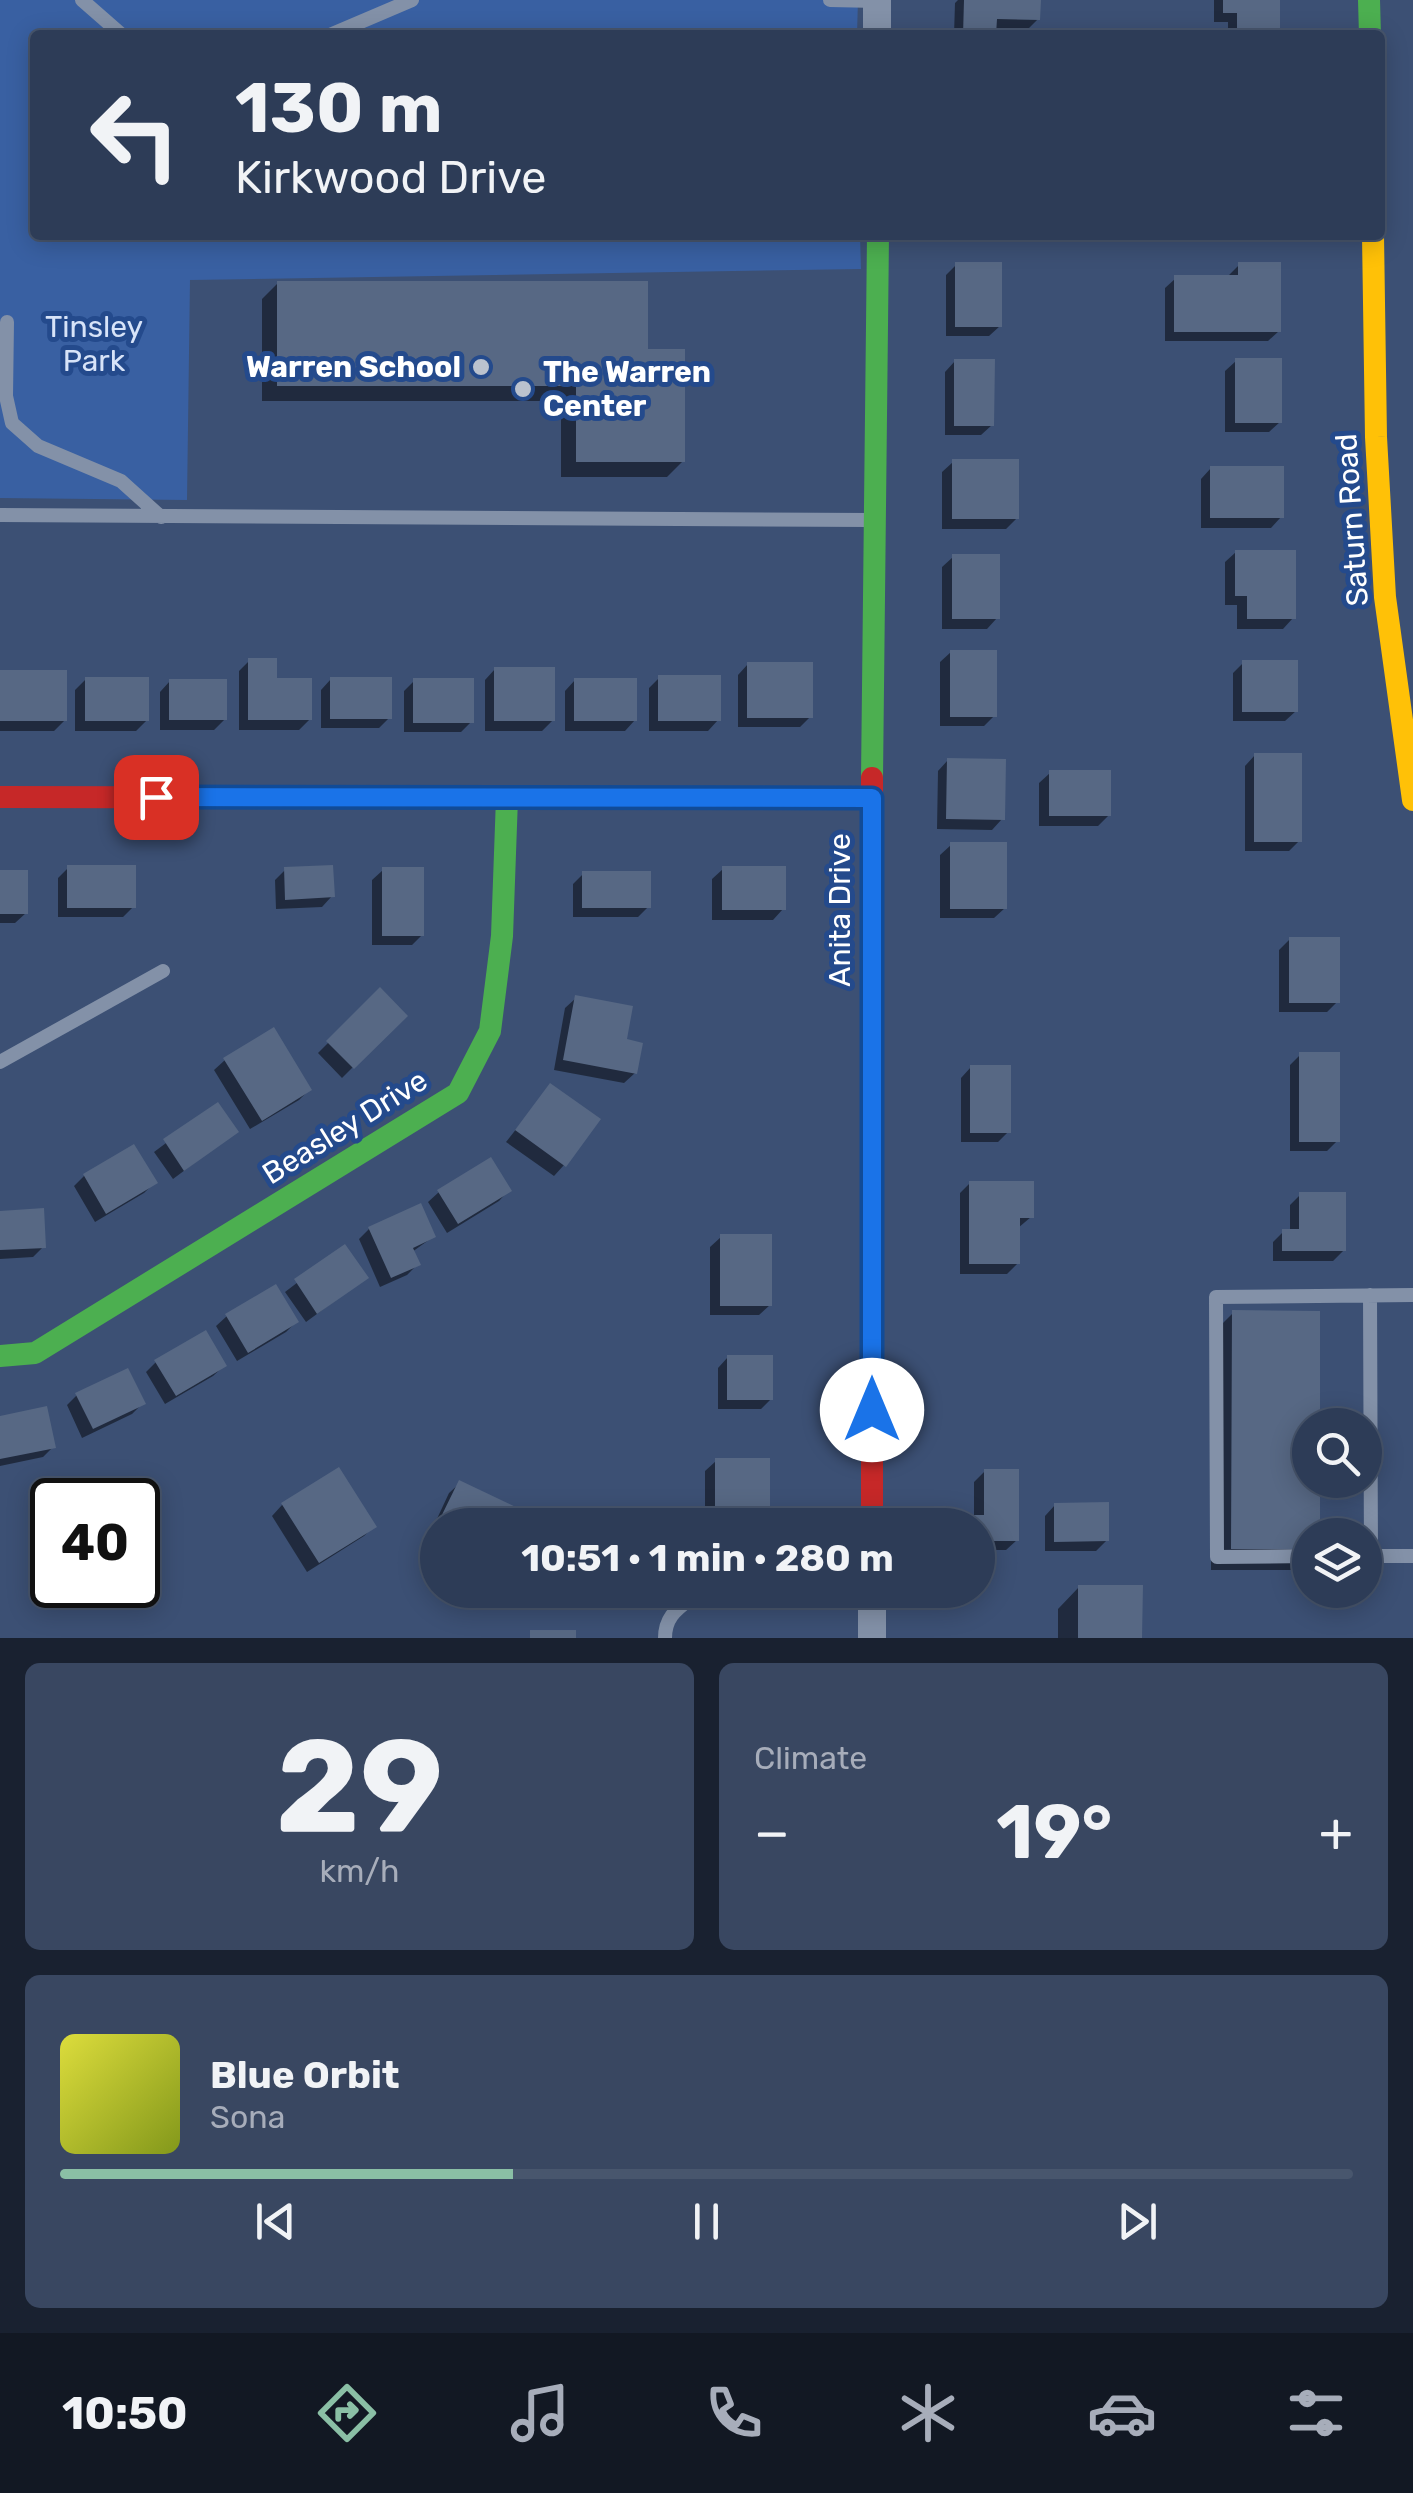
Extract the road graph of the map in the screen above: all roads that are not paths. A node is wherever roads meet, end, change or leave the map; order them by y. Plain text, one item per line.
1 (82, 0) edge
2 (412, 0) edge
3 (830, 0) edge
4 (877, 0) edge
5 (1369, 0) edge
6 (116, 30) edge
7 (342, 30) edge
8 (877, 30) edge
9 (1370, 30) edge
10 (878, 240) edge
11 (1373, 240) edge
12 (7, 322) dead end
13 (0, 515) edge
14 (161, 516) junction
15 (876, 520) junction
16 (0, 797) edge
17 (506, 798) junction
18 (872, 798) junction
19 (1413, 800) edge
20 (162, 971) dead end
21 (0, 1062) edge
22 (1413, 1294) edge
23 (1370, 1295) junction
24 (0, 1356) edge
25 (872, 1508) edge
26 (1368, 1518) edge
27 (1292, 1556) edge
28 (1382, 1556) edge
29 (1413, 1556) edge
30 (678, 1608) edge
31 (872, 1608) edge
32 (665, 1638) edge
33 (872, 1638) edge

1 - 6 lane
2 - 7 lane
3 - 4 lane
4 - 8 street
5 - 9 street
10 - 15 street, Anita Drive
11 - 19 street, Saturn Road
12 - 14 lane
13 - 14 lane
14 - 15 lane
15 - 18 street, Anita Drive
16 - 17 street
17 - 18 street
17 - 24 street, Beasley Drive
18 - 25 street, Anita Drive
20 - 21 lane
22 - 23 lane
23 - 26 lane
23 - 27 lane
28 - 29 lane
30 - 32 lane
31 - 33 street

